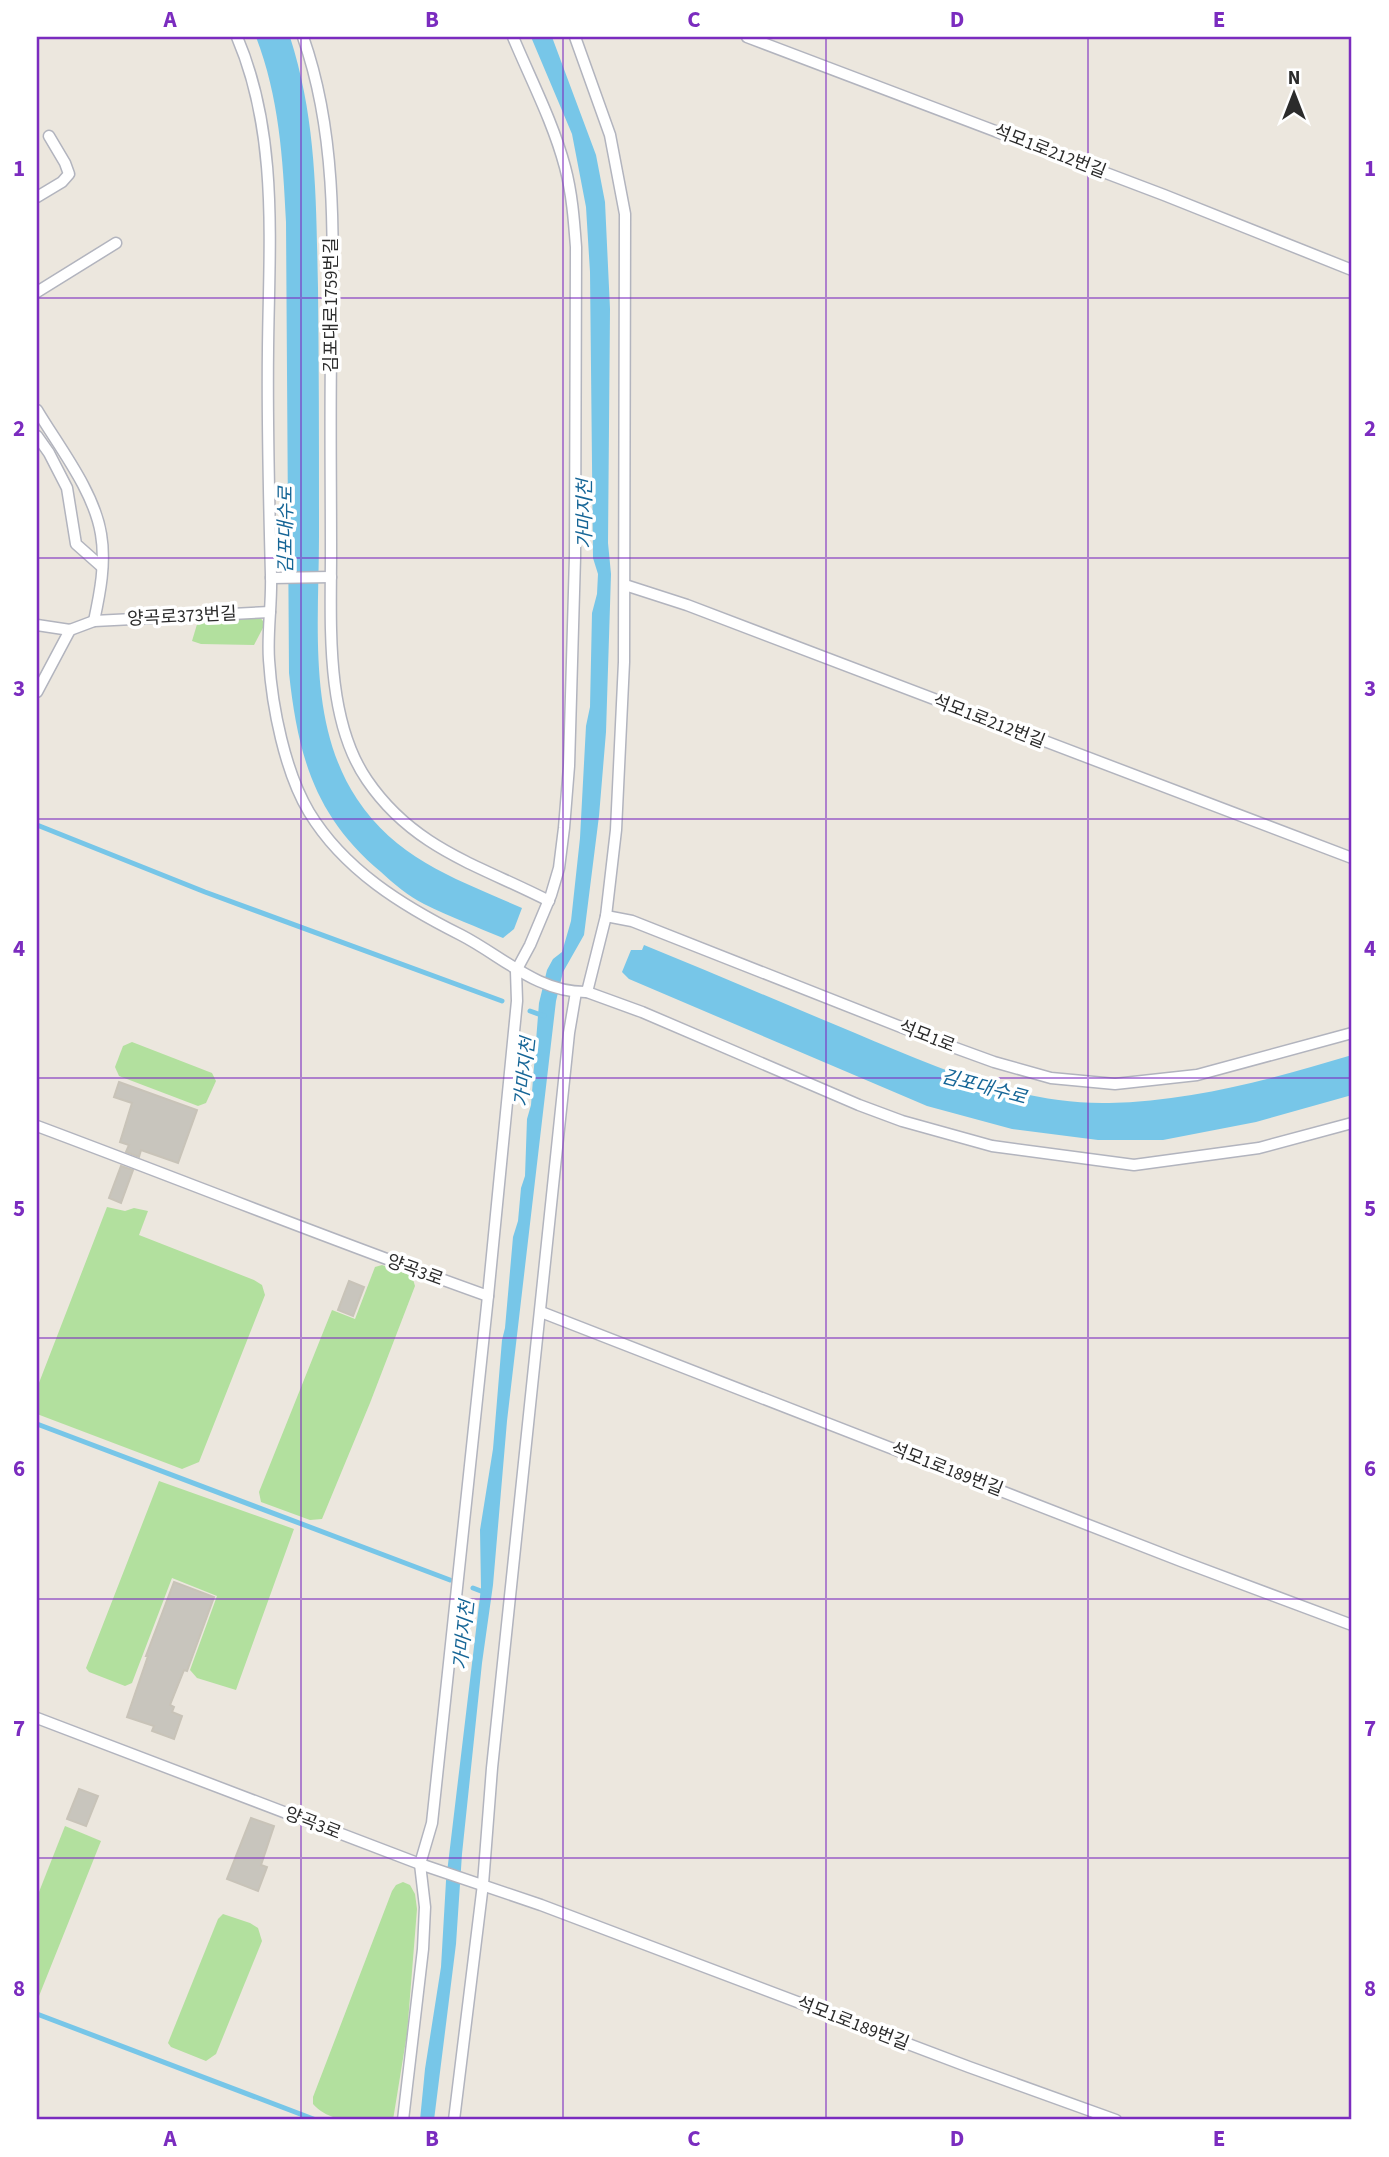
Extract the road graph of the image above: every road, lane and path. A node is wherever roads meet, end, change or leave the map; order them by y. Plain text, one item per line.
1 (237, 37) edge
2 (303, 37) edge
3 (513, 37) edge
4 (575, 37) edge
5 (747, 37) edge
6 (49, 136) dead end
7 (37, 197) edge
8 (116, 243) dead end
9 (1352, 270) edge
10 (37, 292) edge
11 (37, 410) edge
12 (37, 436) edge
13 (102, 566) junction
14 (327, 577) junction
15 (275, 578) junction
16 (625, 585) junction
17 (270, 612) junction
18 (94, 621) junction
19 (37, 625) edge
20 (70, 631) junction
21 (37, 692) edge
22 (1352, 858) edge
23 (549, 901) junction
24 (606, 916) junction
25 (520, 973) junction
26 (573, 992) junction
27 (587, 992) junction
28 (1352, 1033) edge
29 (1352, 1123) edge
30 (37, 1126) edge
31 (488, 1296) junction
32 (541, 1312) junction
33 (1352, 1625) edge
34 (37, 1718) edge
35 (423, 1864) junction
36 (478, 1882) junction
37 (403, 2120) edge
38 (454, 2120) edge
39 (1116, 2120) edge

1 - 15 lane
2 - 14 lane, 김포대로1759번길
3 - 23 lane
4 - 16 lane
5 - 9 lane, 석모1로212번길
6 - 7 lane
8 - 10 lane
11 - 13 lane
12 - 13 lane
13 - 18 lane
14 - 15 lane
14 - 23 lane, 김포대로1759번길
15 - 17 lane
16 - 22 lane, 석모1로212번길
16 - 24 lane
17 - 18 lane, 양곡로373번길
17 - 25 lane
18 - 20 lane, 양곡로373번길
19 - 20 lane
20 - 21 lane
23 - 25 lane
24 - 27 lane
24 - 28 lane, 석모1로
25 - 26 lane
25 - 31 lane
26 - 27 lane
26 - 32 lane
27 - 29 lane
30 - 31 lane, 양곡3로
31 - 35 lane
32 - 33 lane, 석모1로189번길
32 - 36 lane
34 - 35 lane, 양곡3로
35 - 36 lane, 양곡3로
35 - 37 lane
36 - 38 lane
36 - 39 lane, 석모1로189번길

